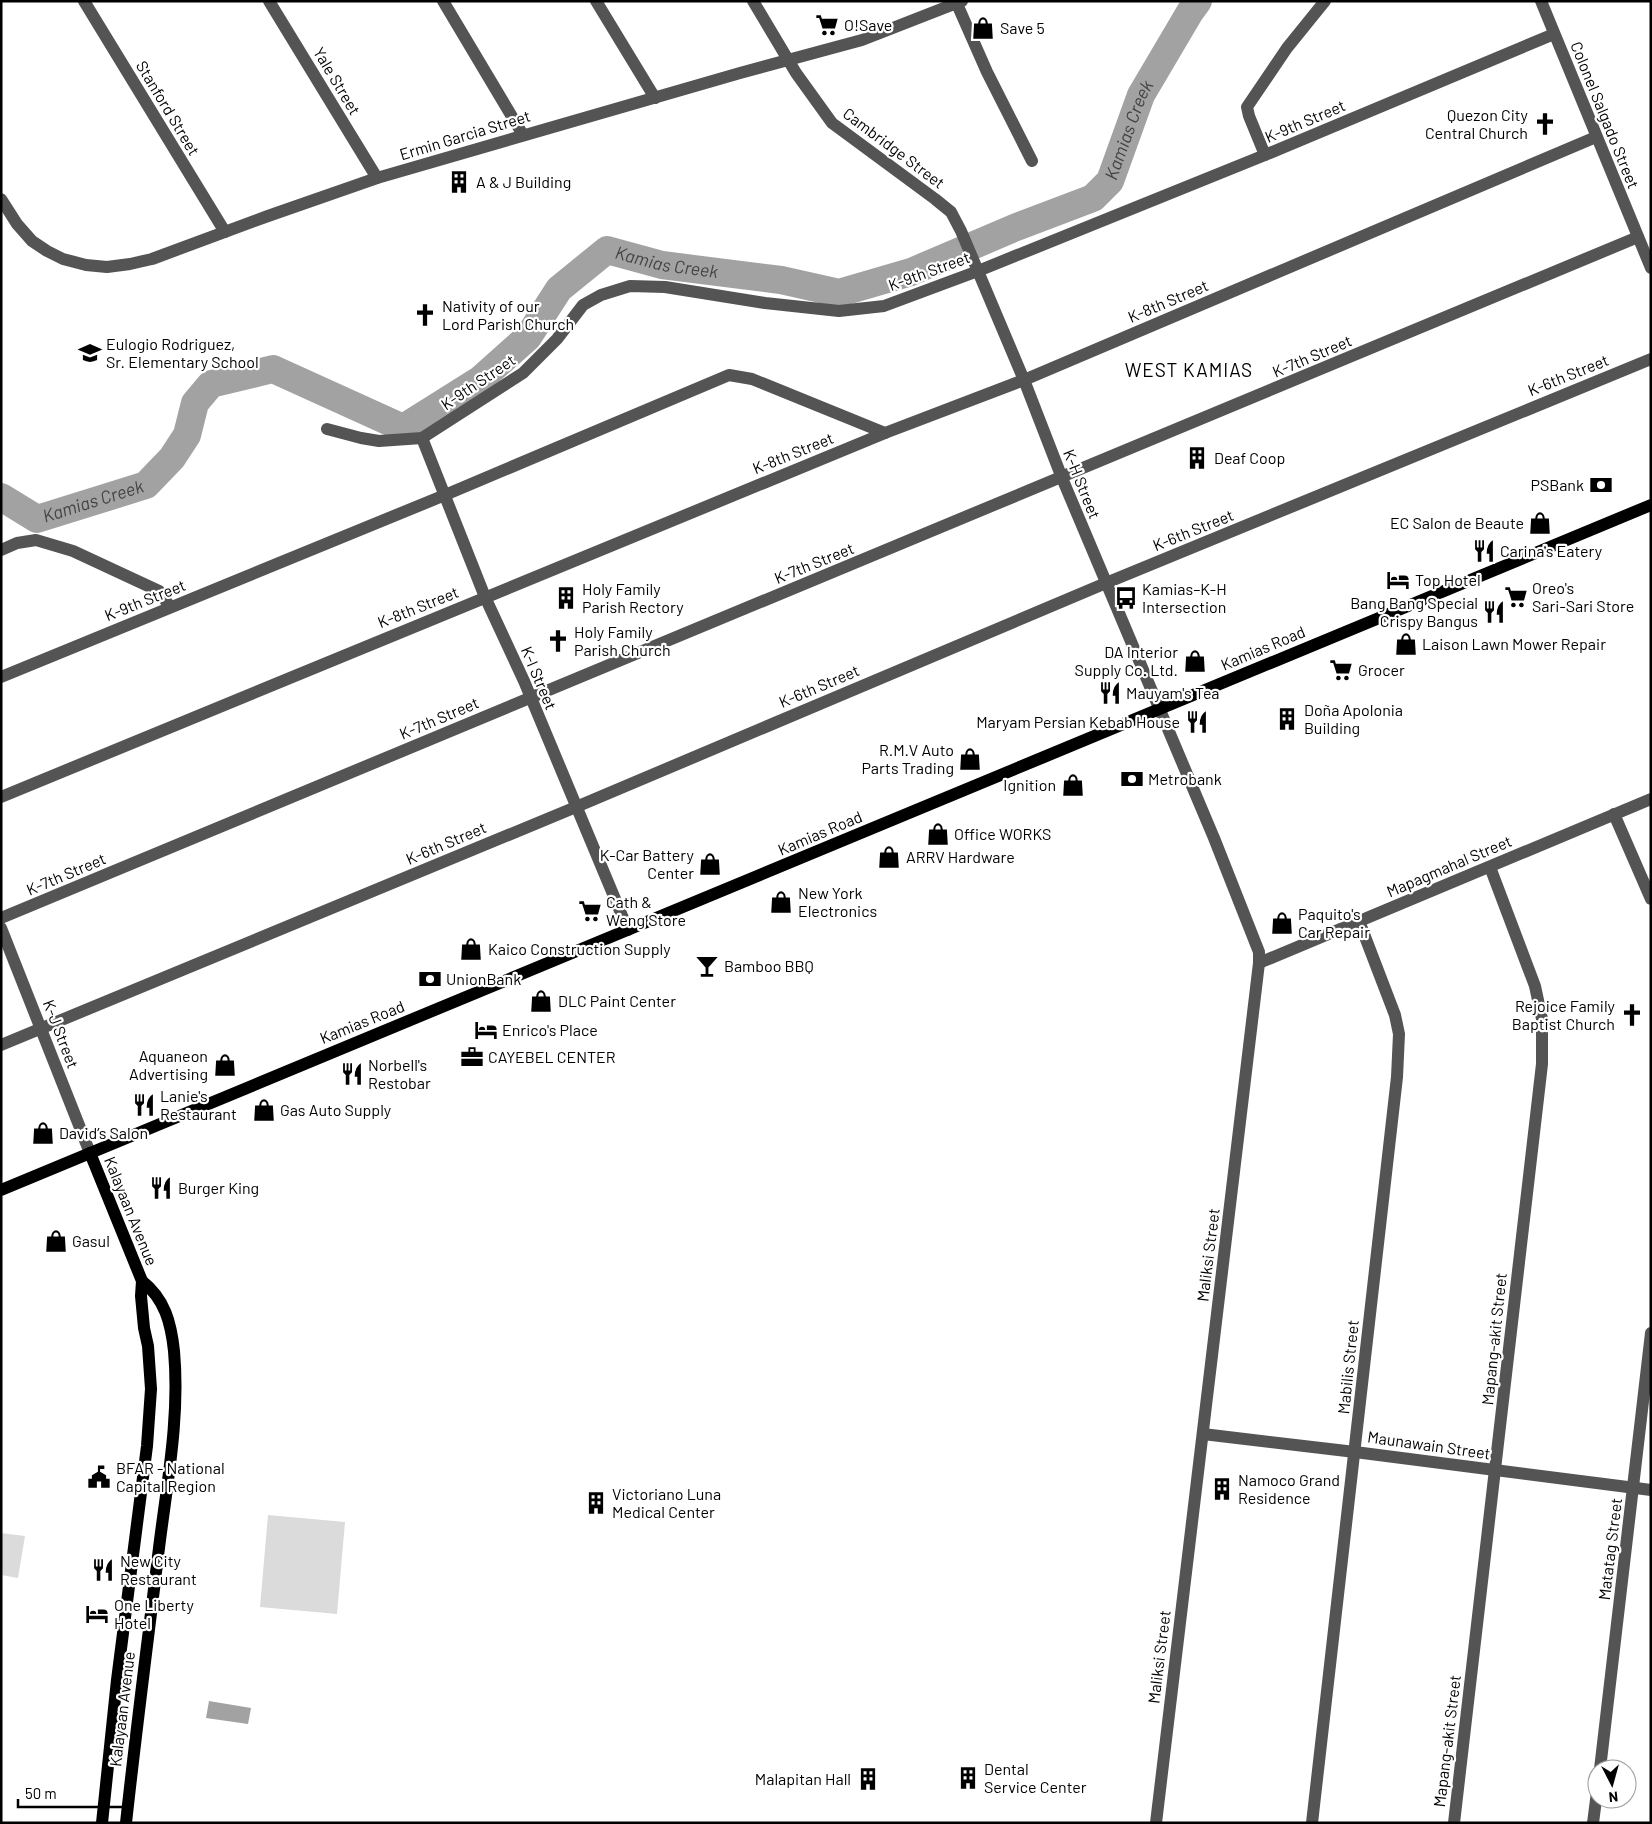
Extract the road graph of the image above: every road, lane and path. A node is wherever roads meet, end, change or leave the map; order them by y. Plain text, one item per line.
1 (84, 1) edge
2 (269, 1) edge
3 (442, 1) edge
4 (596, 1) edge
5 (753, 1) edge
6 (1325, 1) edge
7 (1541, 1) edge
8 (959, 3) edge
9 (935, 6) edge
10 (1554, 34) junction
11 (789, 60) junction
12 (655, 98) junction
13 (523, 135) junction
14 (1596, 137) junction
15 (1265, 155) junction
16 (1032, 161) dead end
17 (377, 178) junction
18 (1, 198) edge
19 (225, 232) junction
20 (1638, 237) junction
21 (976, 266) junction
22 (1651, 268) edge
23 (1651, 359) edge
24 (1024, 380) junction
25 (328, 429) dead end
26 (885, 433) junction
27 (422, 438) junction
28 (1062, 478) junction
29 (445, 495) junction
30 (1651, 505) edge
31 (1, 550) edge
32 (1106, 583) junction
33 (485, 597) junction
34 (170, 607) junction
35 (1, 677) edge
36 (531, 697) junction
37 (1159, 709) junction
38 (1, 797) edge
39 (1651, 799) edge
40 (576, 807) junction
41 (1614, 814) junction
42 (1490, 866) junction
43 (1651, 898) edge
44 (1, 918) edge
45 (1359, 921) junction
46 (1, 928) edge
47 (628, 930) junction
48 (1259, 963) junction
49 (42, 1029) junction
50 (1, 1045) edge
51 (90, 1153) junction
52 (1, 1190) edge
53 (142, 1281) junction
54 (1651, 1333) edge
55 (1203, 1434) junction
56 (1355, 1452) junction
57 (1496, 1471) junction
58 (1633, 1488) junction
59 (1651, 1490) edge
60 (1601, 1759) edge
61 (1595, 1809) edge
62 (102, 1823) edge
63 (126, 1823) edge
64 (1156, 1823) edge
65 (1312, 1823) edge
66 (1454, 1823) edge
67 (1593, 1823) edge

1 - 19 street, Stanford Street
2 - 17 street, Yale Street
3 - 13 street
4 - 12 street
5 - 11 street, Cambridge Street
6 - 15 street
7 - 10 street, Colonel Salgado Street
8 - 9 street, Ermin Garcia Street
8 - 16 street
9 - 11 street, Ermin Garcia Street
10 - 14 street, Colonel Salgado Street
10 - 15 street, K-9th Street
11 - 12 street, Ermin Garcia Street
11 - 21 street, Cambridge Street
12 - 13 street, Ermin Garcia Street
13 - 17 street, Ermin Garcia Street
14 - 20 street, Colonel Salgado Street
14 - 24 street, K-8th Street
15 - 21 street, K-9th Street
17 - 19 street, Ermin Garcia Street
18 - 19 street, Ermin Garcia Street
20 - 22 street, Colonel Salgado Street
20 - 28 street, K-7th Street
21 - 24 street, K-H Street
21 - 27 street, K-9th Street
23 - 32 street, K-6th Street
24 - 26 street, K-8th Street
24 - 28 street, K-H Street
25 - 27 street, K-9th Street
26 - 29 street, K-9th Street
26 - 33 street, K-8th Street
27 - 29 street, K-I Street
28 - 32 street, K-H Street
28 - 36 street, K-7th Street
29 - 33 street, K-I Street
29 - 34 street, K-9th Street
30 - 37 main road, Kamias Road
31 - 34 street
32 - 37 street, K-H Street
32 - 40 street, K-6th Street
33 - 36 street, K-I Street
33 - 38 street, K-8th Street
34 - 35 street, K-9th Street
36 - 40 street, K-I Street
36 - 44 street, K-7th Street
37 - 47 main road, Kamias Road
37 - 48 street, Maliksi Street
39 - 41 street, Mapagmahal Street
40 - 47 street, K-I Street
40 - 49 street, K-6th Street
41 - 42 street, Mapagmahal Street
41 - 43 street
42 - 45 street, Mapagmahal Street
42 - 57 street, Mapang-akit Street
45 - 48 street, Mapagmahal Street
45 - 56 street, Mabilis Street
46 - 49 street, K-J Street
47 - 51 main road, Kamias Road
48 - 55 street, Maliksi Street
49 - 50 street, K-6th Street
49 - 51 street, K-J Street
51 - 52 main road, Kamias Road
51 - 53 main road, Kalayaan Avenue
53 - 62 main road, Kalayaan Avenue
53 - 63 main road, Kalayaan Avenue
54 - 58 street, Matatag Street
55 - 56 street, Maunawain Street
55 - 64 street, Maliksi Street
56 - 57 street, Maunawain Street
56 - 65 street, Mabilis Street
57 - 58 street, Maunawain Street
57 - 66 street, Mapang-akit Street
58 - 59 street, Maunawain Street
58 - 60 street, Matatag Street
61 - 67 street

